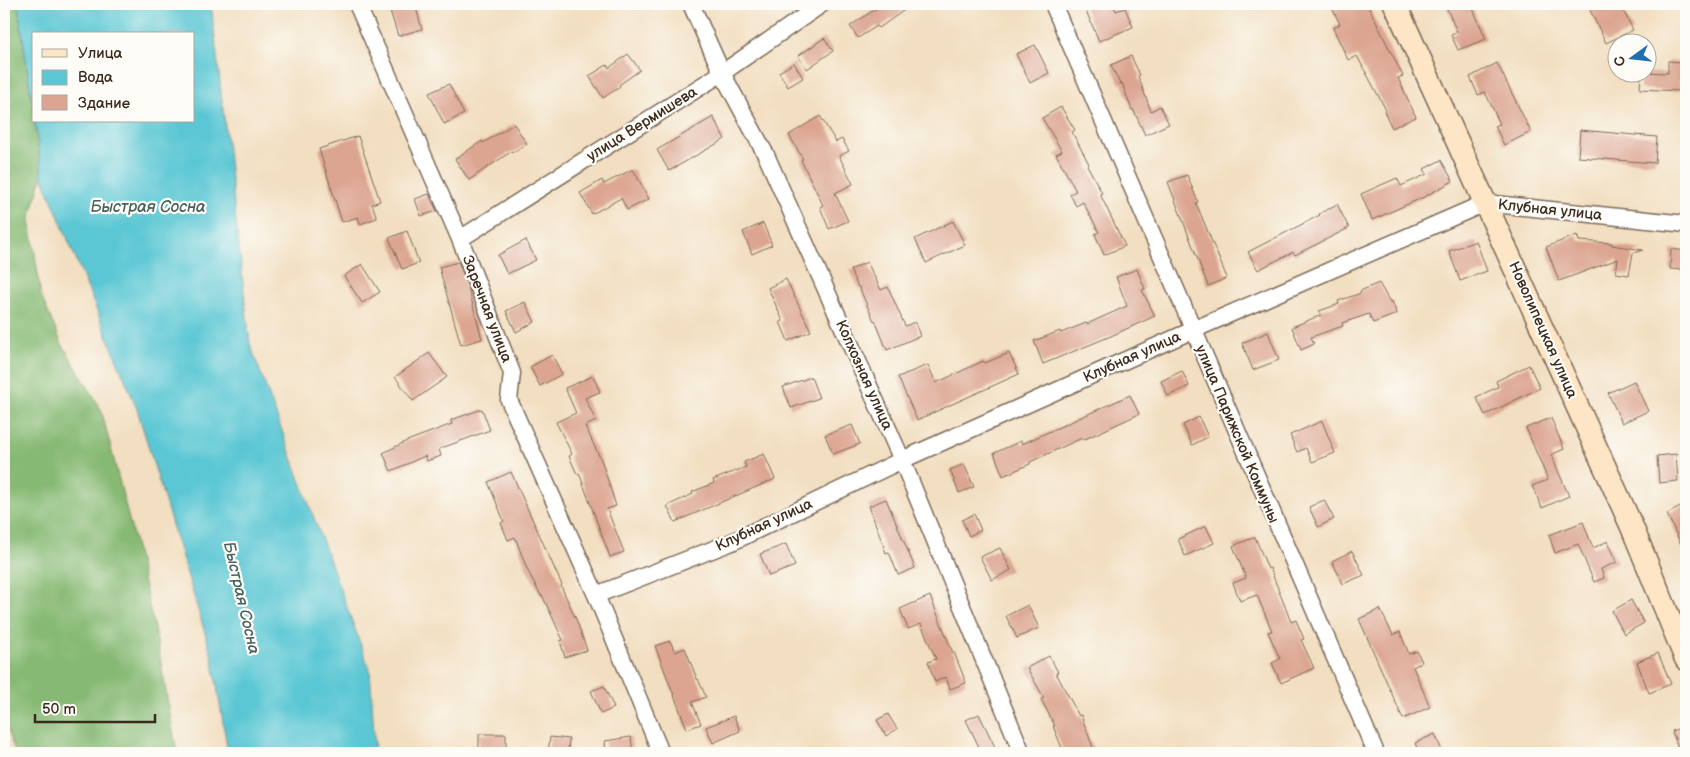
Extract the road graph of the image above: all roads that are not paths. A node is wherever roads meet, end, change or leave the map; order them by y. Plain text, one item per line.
1 (357, 4) edge
2 (692, 4) edge
3 (822, 4) edge
4 (1053, 4) edge
5 (1395, 4) edge
6 (722, 72) junction
7 (1485, 203) junction
8 (1686, 224) edge
9 (460, 240) junction
10 (1193, 330) junction
11 (902, 460) junction
12 (596, 595) junction
13 (1686, 659) edge
14 (661, 753) edge
15 (1022, 753) edge
16 (1376, 753) edge

1 - 9 street, Заречная улица
2 - 6 street, Колхозная улица
3 - 6 street, улица Вермишева
4 - 10 street, улица Парижской Коммуны
5 - 7 street, Новолипецкая улица
6 - 9 street, улица Вермишева
6 - 11 street, Колхозная улица
7 - 8 street, Клубная улица
7 - 10 street, Клубная улица
7 - 13 street, Новолипецкая улица
9 - 12 street, Заречная улица
10 - 11 street, Клубная улица
10 - 16 street, улица Парижской Коммуны
11 - 12 street, Клубная улица
11 - 15 street, Колхозная улица
12 - 14 street, Заречная улица

